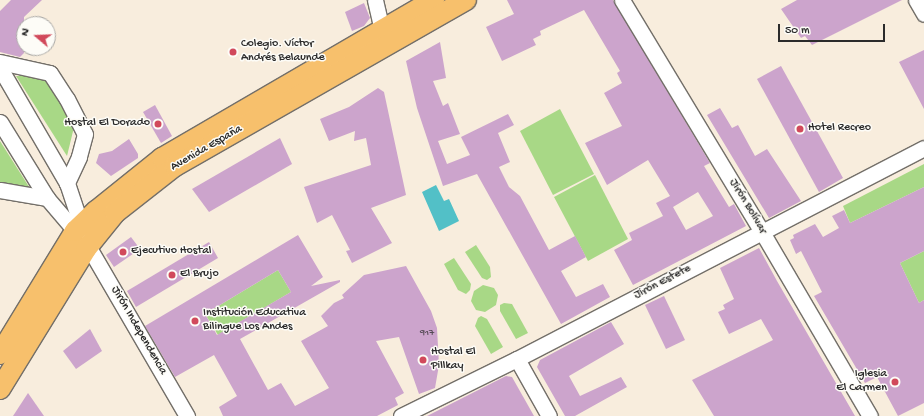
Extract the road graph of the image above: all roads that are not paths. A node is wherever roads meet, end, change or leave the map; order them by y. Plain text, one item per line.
1 (375, 0) edge
2 (434, 0) edge
3 (466, 0) edge
4 (622, 0) edge
5 (916, 0) edge
6 (924, 14) edge
7 (382, 30) junction
8 (0, 62) edge
9 (0, 68) edge
10 (0, 122) edge
11 (924, 148) edge
12 (67, 183) junction
13 (0, 190) edge
14 (47, 198) junction
15 (78, 228) junction
16 (762, 232) junction
17 (88, 246) junction
18 (0, 354) edge
19 (517, 359) junction
20 (0, 388) edge
21 (187, 416) edge
22 (401, 416) edge
23 (550, 416) edge
24 (870, 416) edge

1 - 7 street
2 - 7 main road, Avenida España
3 - 17 main road, Avenida España
4 - 16 street, Jirón Bolívar
5 - 6 street
7 - 15 main road, Avenida España
8 - 12 street
9 - 12 street, Jirón Independencia
10 - 14 street
11 - 16 street, Jirón Estete
12 - 15 street, Jirón Independencia
13 - 14 street
14 - 15 street
15 - 17 street, Jirón Independencia
15 - 18 main road, Avenida España
16 - 19 street, Jirón Estete
16 - 24 street, Jirón Bolívar
17 - 20 main road, Avenida España
17 - 21 street, Jirón Independencia
19 - 22 street, Jirón Estete
19 - 23 street

